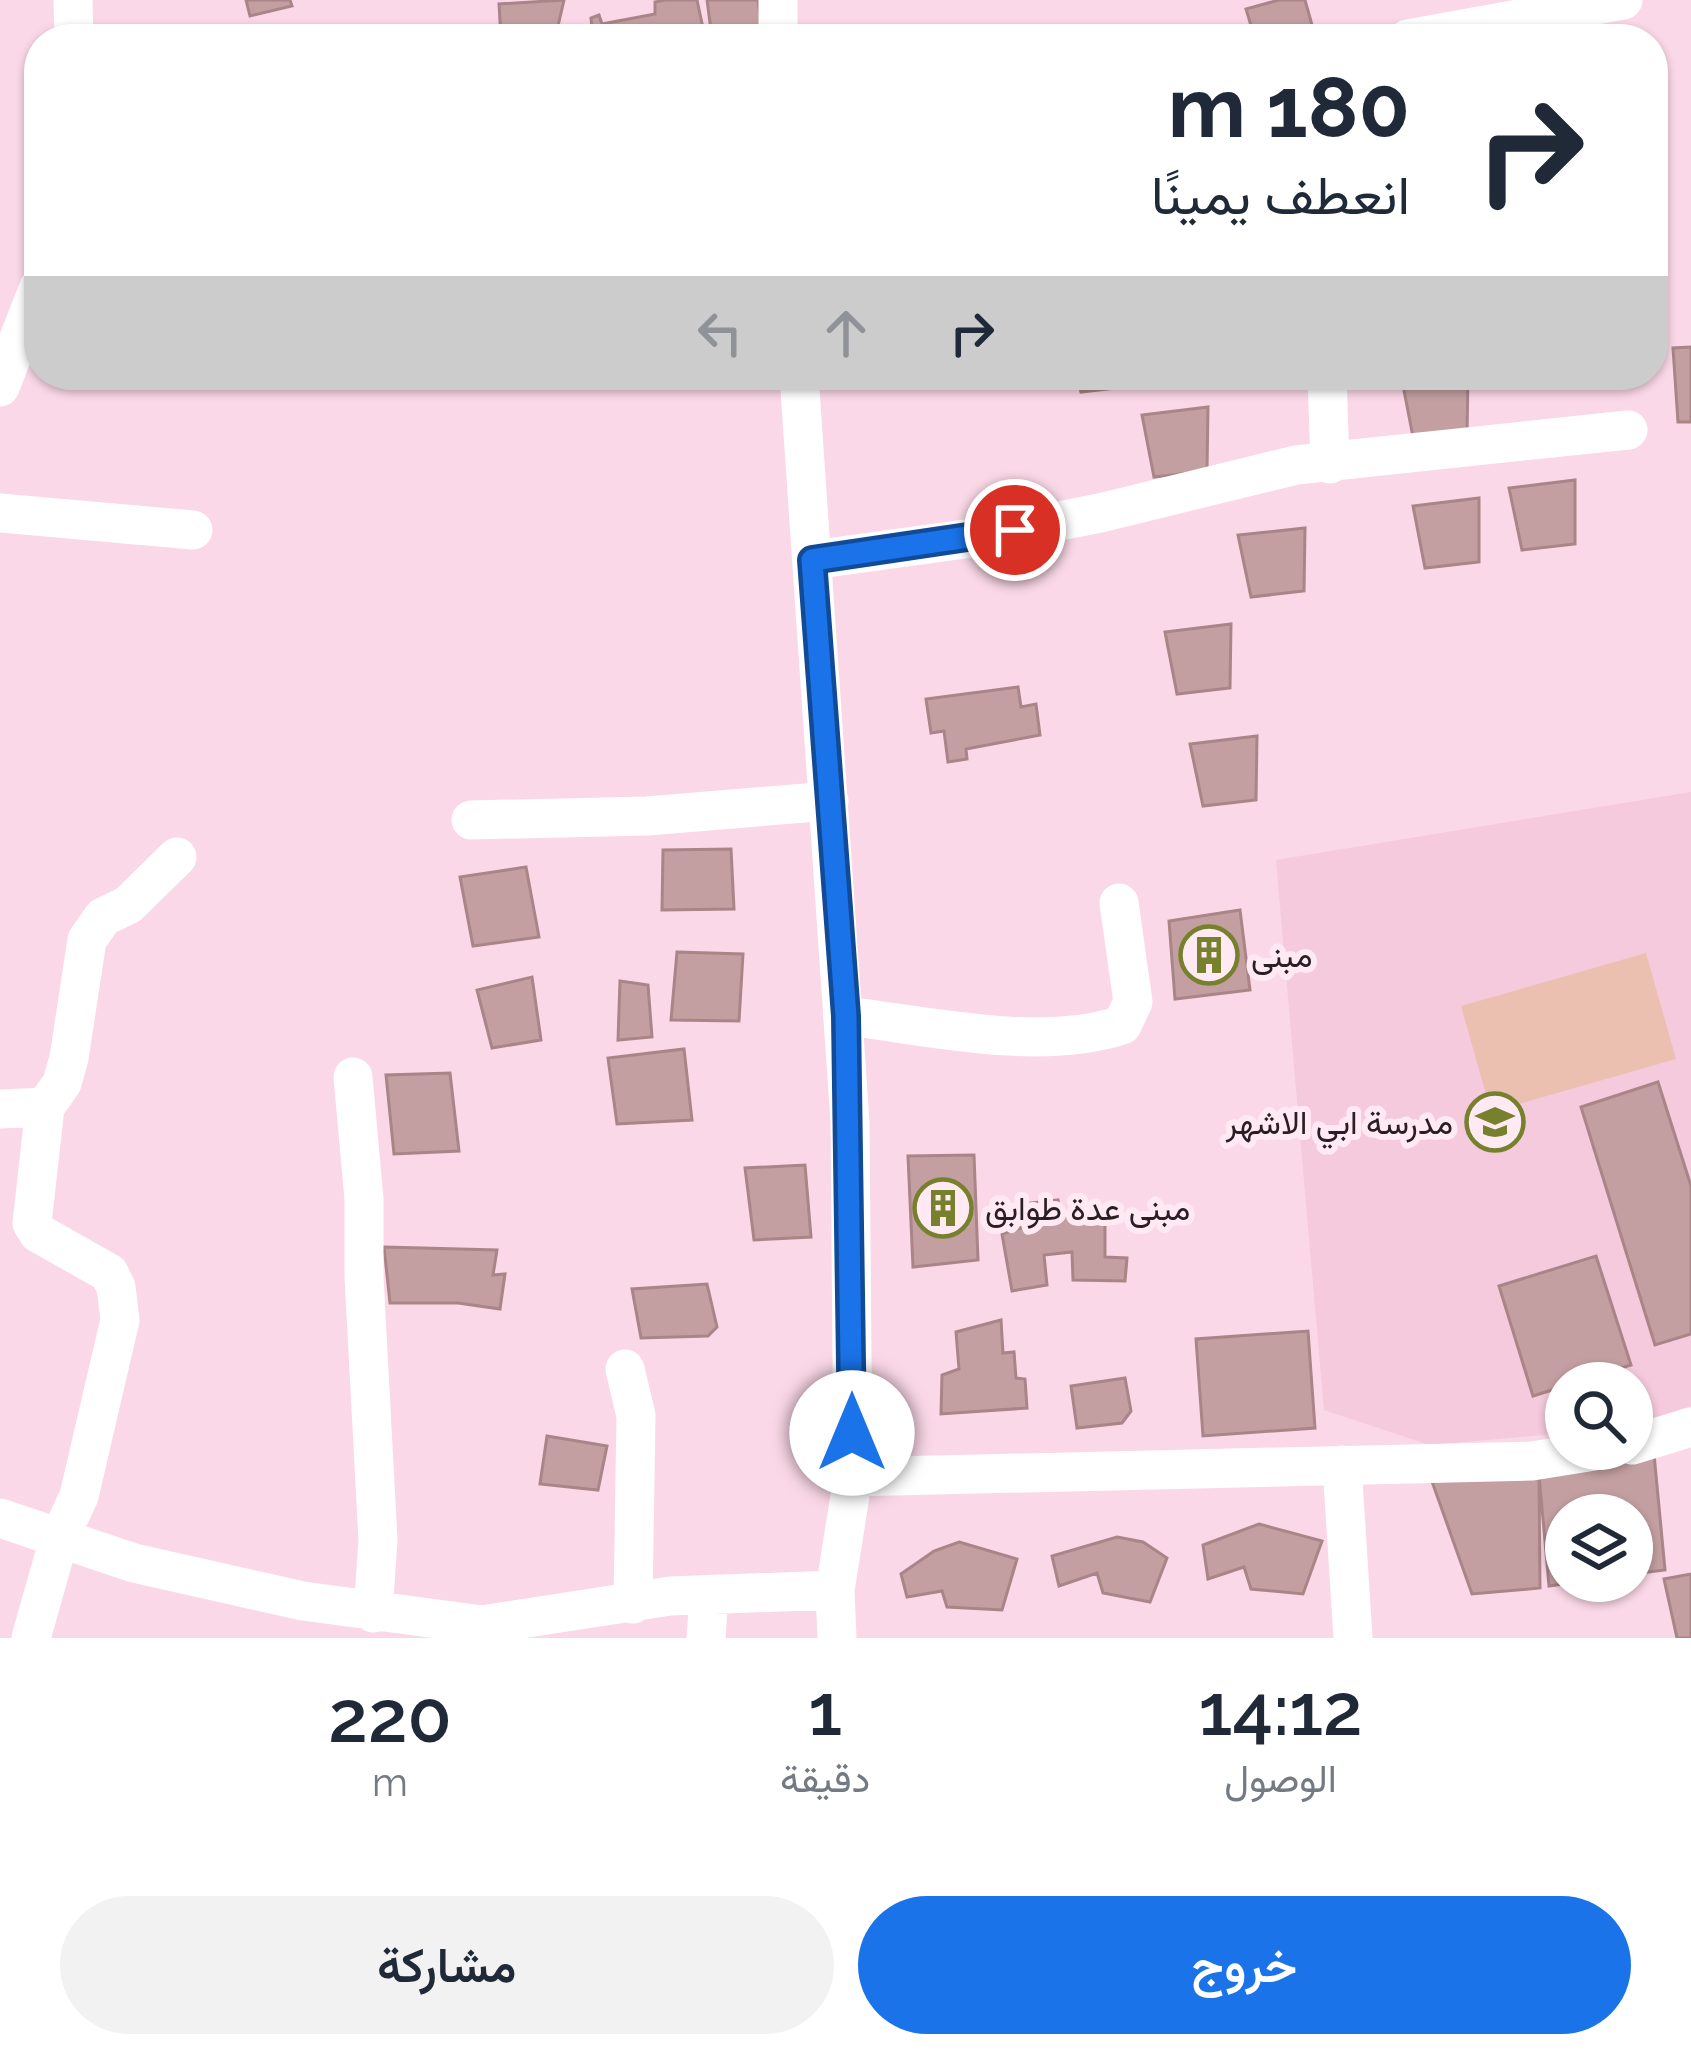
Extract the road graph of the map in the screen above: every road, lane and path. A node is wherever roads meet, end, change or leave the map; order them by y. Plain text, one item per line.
1 (1623, 0) edge
2 (1491, 24) edge
3 (24, 325) edge
4 (0, 387) edge
5 (800, 390) edge
6 (1328, 390) edge
7 (1628, 430) dead end
8 (1330, 464) junction
9 (0, 513) edge
10 (193, 530) dead end
11 (812, 560) junction
12 (829, 801) junction
13 (471, 820) dead end
14 (177, 857) dead end
15 (1119, 903) dead end
16 (846, 1016) junction
17 (353, 1077) dead end
18 (45, 1107) junction
19 (0, 1109) edge
20 (625, 1369) dead end
21 (1691, 1427) edge
22 (1653, 1439) edge
23 (1545, 1459) edge
24 (1342, 1465) junction
25 (853, 1477) junction
26 (0, 1519) edge
27 (58, 1539) junction
28 (835, 1590) junction
29 (710, 1595) junction
30 (633, 1604) junction
31 (374, 1613) junction
32 (299, 1619) edge
33 (482, 1632) edge
34 (31, 1638) edge
35 (706, 1638) edge
36 (837, 1638) edge
37 (1353, 1638) edge

1 - 2 street
3 - 4 street
5 - 11 street
6 - 8 street
7 - 8 street
8 - 11 street
9 - 10 street
11 - 12 street
12 - 13 street
12 - 16 street
14 - 18 street
15 - 16 street
16 - 25 street
17 - 31 street
18 - 19 street
18 - 27 street
20 - 30 street
21 - 22 street
23 - 24 street
24 - 25 street
24 - 37 street
25 - 28 street
26 - 27 street
27 - 32 street
27 - 34 street
28 - 29 street
28 - 36 street
29 - 30 street
29 - 35 street
30 - 33 street
31 - 32 street
31 - 33 street

